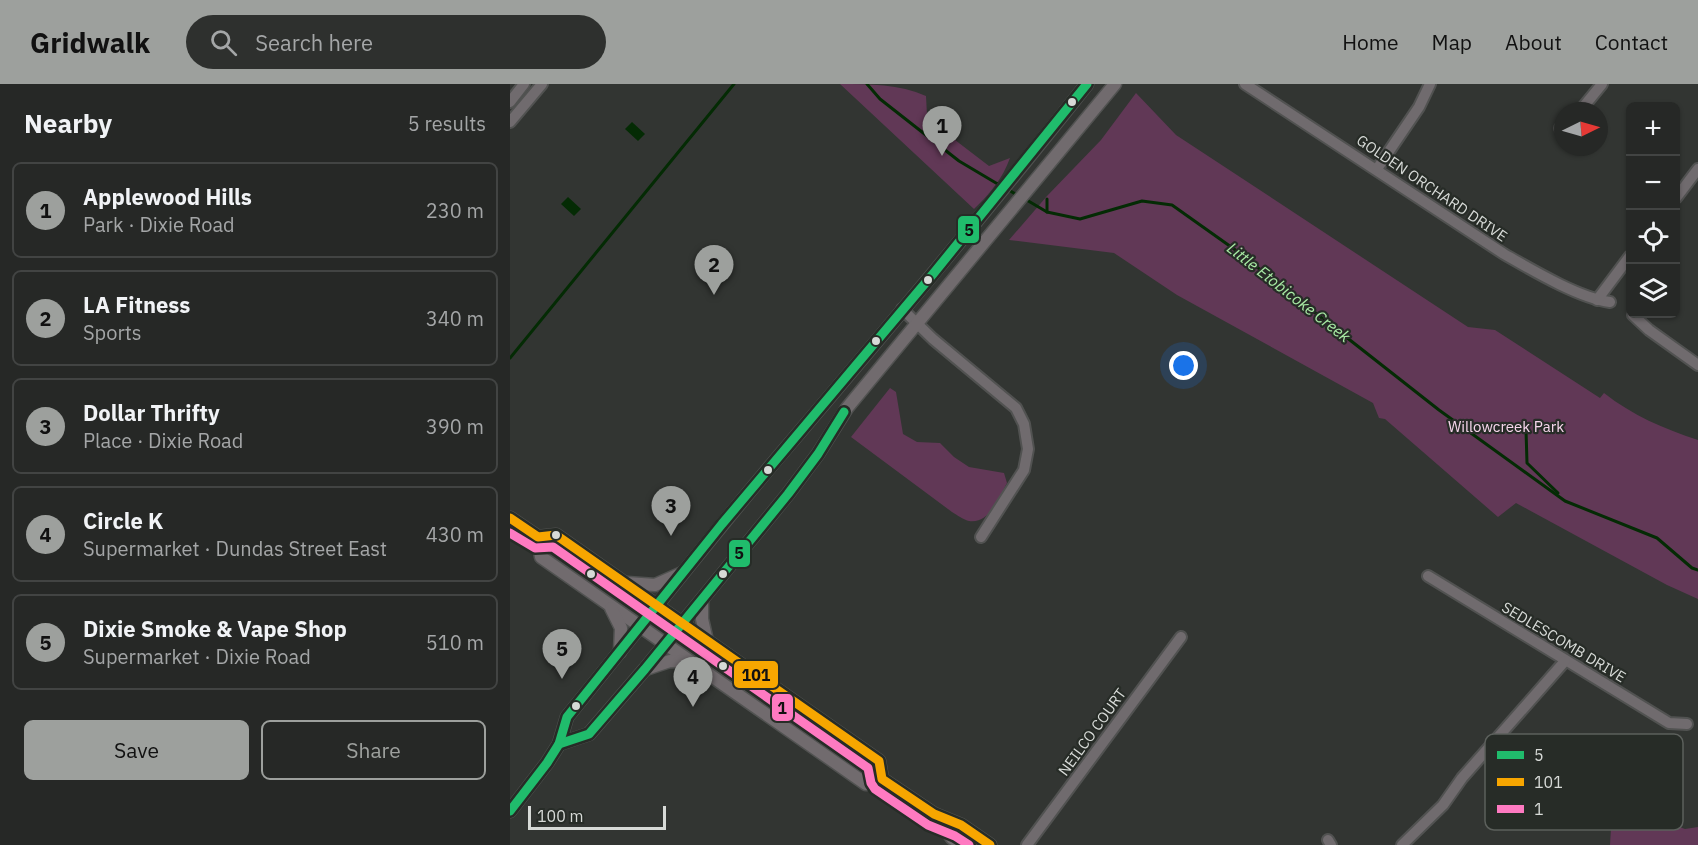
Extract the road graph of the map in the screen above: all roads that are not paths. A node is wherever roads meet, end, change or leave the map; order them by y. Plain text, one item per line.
1 (524, 84) edge
2 (542, 84) edge
3 (1088, 84) edge
4 (1115, 84) edge
5 (1245, 84) edge
6 (1430, 84) edge
7 (1602, 84) edge
8 (510, 102) edge
9 (1587, 102) edge
10 (510, 122) edge
11 (1377, 169) junction
12 (1698, 169) edge
13 (1680, 193) edge
14 (1626, 261) edge
15 (1597, 300) junction
16 (1610, 302) dead end
17 (902, 309) junction
18 (1636, 318) edge
19 (917, 324) junction
20 (1698, 365) edge
21 (510, 518) edge
22 (538, 537) junction
23 (981, 537) dead end
24 (686, 571) junction
25 (1428, 576) dead end
26 (624, 583) junction
27 (702, 600) junction
28 (609, 604) junction
29 (657, 606) junction
30 (682, 624) junction
31 (641, 626) junction
32 (1181, 637) dead end
33 (706, 641) junction
34 (666, 644) junction
35 (620, 652) junction
36 (1565, 661) junction
37 (692, 662) junction
38 (645, 669) junction
39 (1687, 724) dead end
40 (1501, 734) edge
41 (559, 744) junction
42 (1485, 752) edge
43 (882, 779) junction
44 (510, 811) edge
45 (934, 814) junction
46 (962, 845) edge
47 (990, 845) edge
48 (1028, 845) edge
49 (1402, 845) edge

1 - 8 street
2 - 10 street
3 - 17 main road
4 - 19 main road
5 - 11 street, GOLDEN ORCHARD DRIVE
6 - 11 street
7 - 9 street
11 - 15 street, GOLDEN ORCHARD DRIVE
12 - 13 street
14 - 15 street
15 - 16 street, GOLDEN ORCHARD DRIVE
17 - 19 street
17 - 24 main road
18 - 20 street
19 - 23 street
19 - 27 main road
21 - 22 main road
22 - 26 main road
22 - 28 main road
24 - 26 main road
24 - 29 main road
25 - 36 street, SEDLESCOMB DRIVE
26 - 29 main road
27 - 30 main road
27 - 33 main road
28 - 31 main road
28 - 35 main road
29 - 30 main road
29 - 31 main road
30 - 33 main road
30 - 34 main road
31 - 34 main road
31 - 35 main road
32 - 48 street, NEILCO COURT
33 - 43 main road
34 - 37 main road
34 - 38 main road
35 - 41 main road
36 - 39 street, SEDLESCOMB DRIVE
36 - 40 street
37 - 38 main road
37 - 43 main road
38 - 41 main road
41 - 44 main road
42 - 49 street
43 - 45 main road
45 - 46 main road
45 - 47 main road

